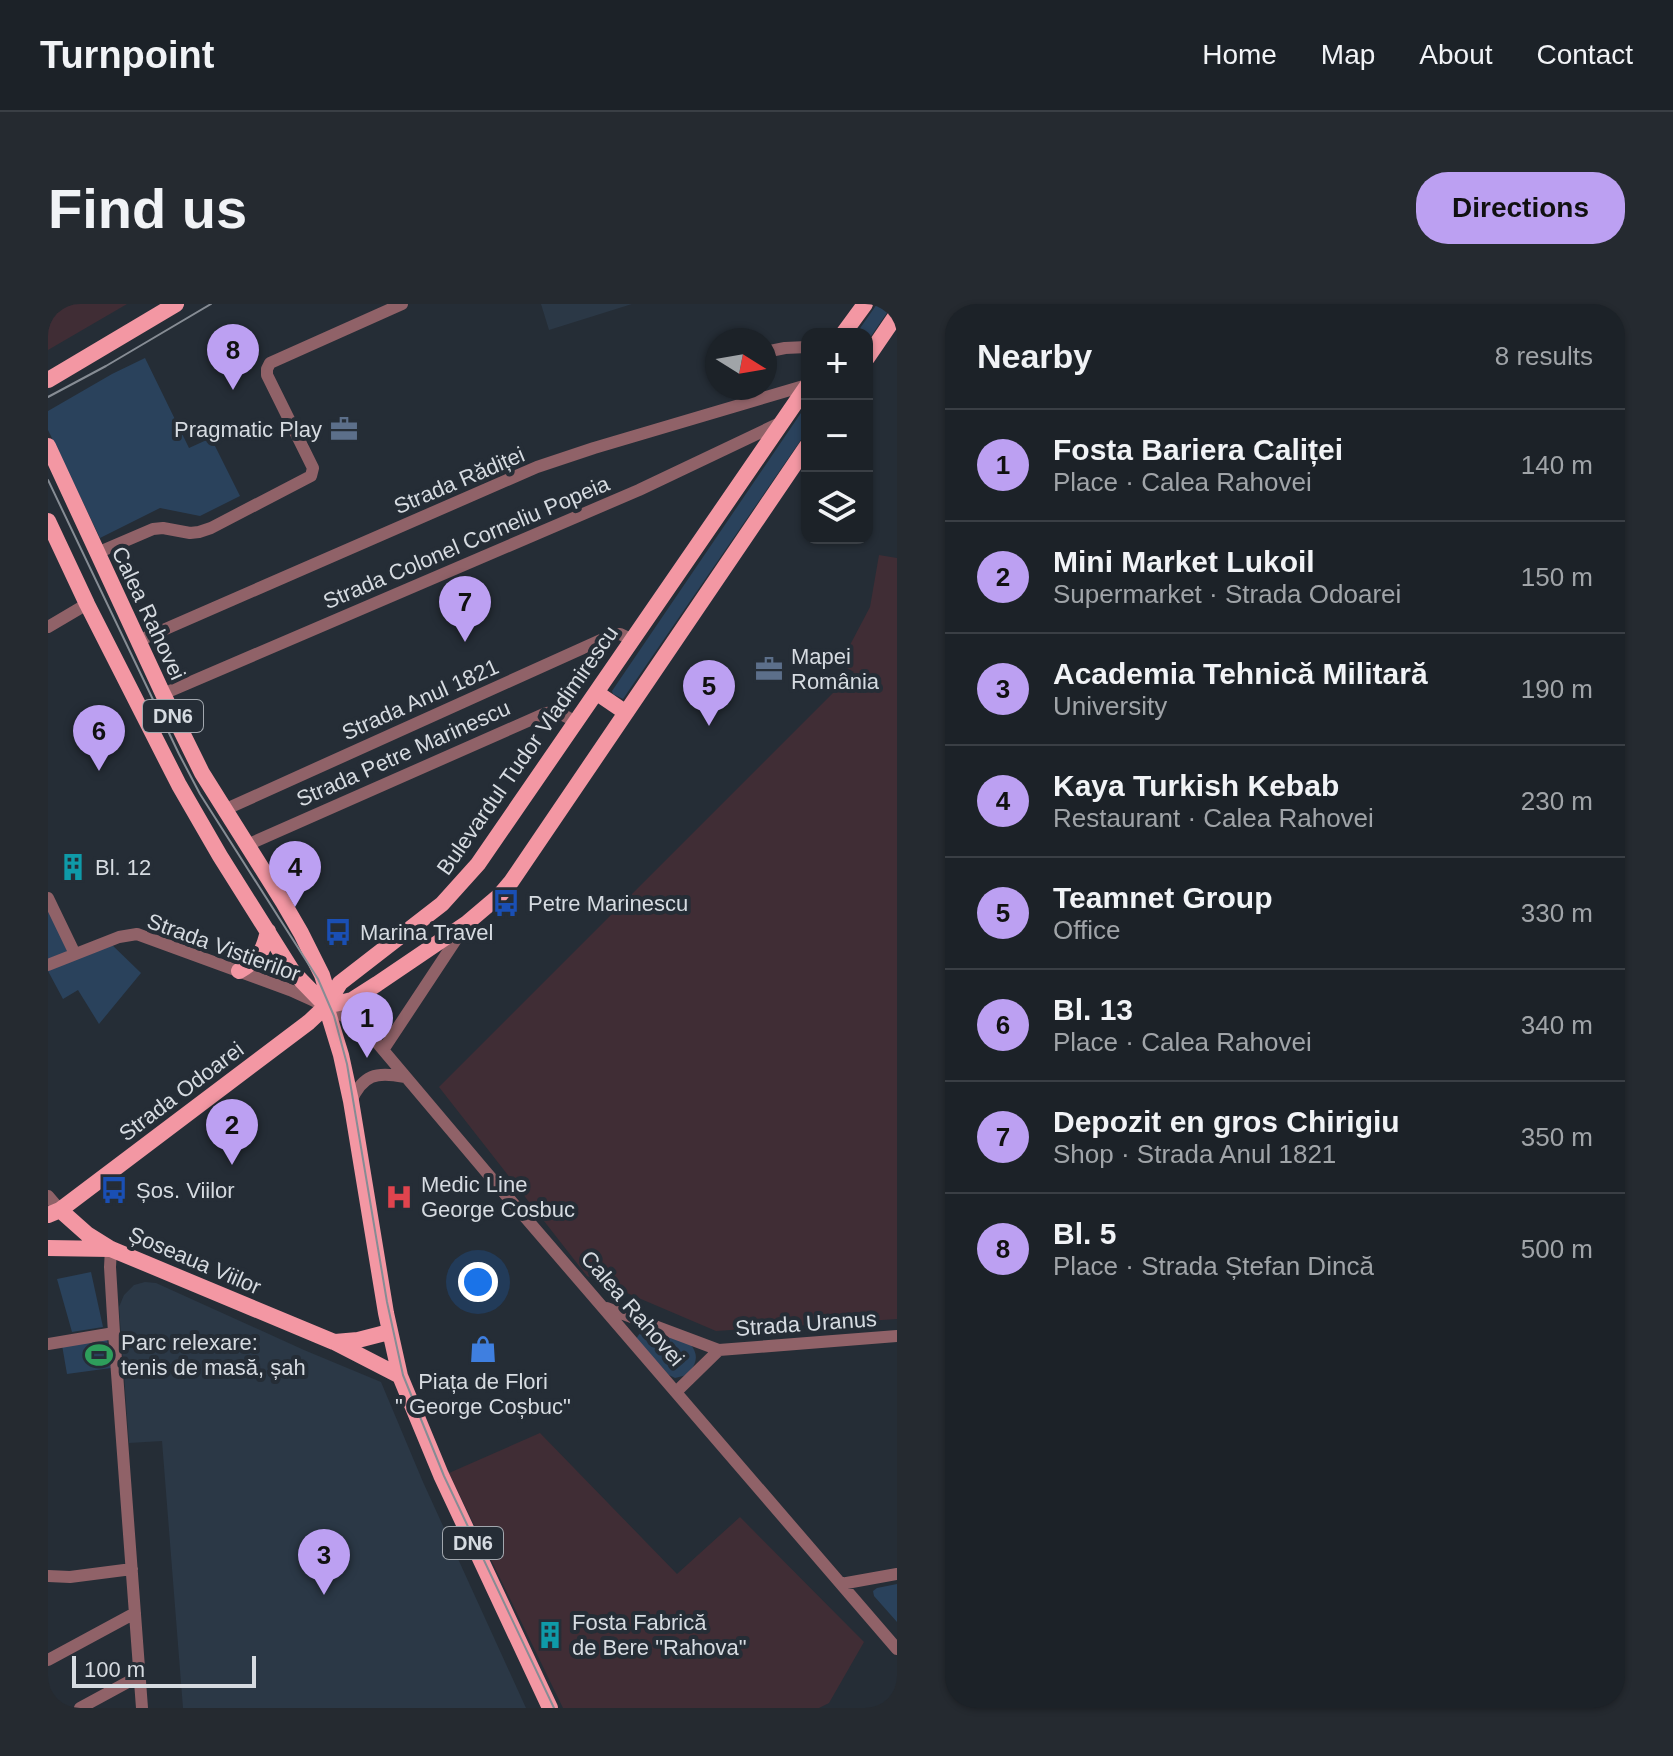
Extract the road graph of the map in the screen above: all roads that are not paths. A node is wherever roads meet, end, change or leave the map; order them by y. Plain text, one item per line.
1 (155, 304) edge
2 (176, 304) edge
3 (402, 304) edge
4 (865, 304) edge
5 (897, 314) edge
6 (847, 328) edge
7 (801, 347) edge
8 (873, 349) edge
9 (777, 350) edge
10 (48, 369) edge
11 (48, 380) edge
12 (801, 388) edge
13 (777, 394) edge
14 (801, 395) edge
15 (777, 396) edge
16 (758, 400) edge
17 (785, 418) junction
18 (742, 441) junction
19 (48, 446) edge
20 (801, 455) edge
21 (757, 459) junction
22 (48, 521) edge
23 (97, 553) junction
24 (87, 604) junction
25 (48, 627) edge
26 (633, 640) junction
27 (138, 641) junction
28 (597, 693) junction
29 (163, 694) junction
30 (625, 712) junction
31 (577, 723) junction
32 (224, 810) junction
33 (247, 845) junction
34 (48, 898) edge
35 (467, 923) junction
36 (268, 931) junction
37 (75, 954) junction
38 (48, 965) edge
39 (239, 971) junction
40 (326, 1006) junction
41 (383, 1050) junction
42 (404, 1077) junction
43 (351, 1101) junction
44 (48, 1196) edge
45 (54, 1212) edge
46 (48, 1248) edge
47 (111, 1249) junction
48 (604, 1307) junction
49 (389, 1332) junction
50 (114, 1333) junction
51 (897, 1336) edge
52 (334, 1342) junction
53 (48, 1344) edge
54 (719, 1350) junction
55 (400, 1376) junction
56 (676, 1392) junction
57 (132, 1569) junction
58 (897, 1574) edge
59 (48, 1576) edge
60 (841, 1584) junction
61 (135, 1613) junction
62 (897, 1649) edge
63 (48, 1660) edge
64 (139, 1676) junction
65 (80, 1708) edge
66 (142, 1708) edge
67 (550, 1708) edge

1 - 10 main road
2 - 11 main road
3 - 23 street
4 - 6 main road
5 - 8 main road
7 - 9 street
12 - 13 street, Strada Rădiței
14 - 17 main road, Bulevardul Tudor Vladimirescu
15 - 17 street
16 - 27 street, Strada Rădiței
17 - 18 street, Strada Colonel Corneliu Popeia
17 - 21 main road, Bulevardul Tudor Vladimirescu
18 - 21 street
18 - 29 street, Strada Colonel Corneliu Popeia
19 - 23 main road, Calea Rahovei / DN6
20 - 30 main road
21 - 26 main road, Bulevardul Tudor Vladimirescu
22 - 24 main road, Calea Rahovei / DN6
23 - 27 main road, Calea Rahovei / DN6
24 - 25 street
24 - 36 main road, Calea Rahovei / DN6
26 - 28 main road, Bulevardul Tudor Vladimirescu
26 - 32 street, Strada Anul 1821
27 - 29 main road, Calea Rahovei / DN6
28 - 30 main road
28 - 31 main road, Bulevardul Tudor Vladimirescu
29 - 32 main road, Calea Rahovei / DN6
30 - 35 main road
31 - 33 street, Strada Petre Marinescu
31 - 40 main road, Bulevardul Tudor Vladimirescu
32 - 33 main road, Calea Rahovei / DN6
33 - 40 main road, Calea Rahovei / DN6
34 - 37 street
35 - 40 main road
35 - 41 street
36 - 39 main road
36 - 40 main road, Calea Rahovei / DN6
37 - 38 street, Strada Vistierilor
37 - 39 street, Strada Vistierilor
39 - 40 street, Strada Vistierilor
40 - 41 street, Calea Rahovei
40 - 43 main road, DN6
40 - 45 main road, Strada Odoarei
41 - 42 street, Calea Rahovei
42 - 43 street
42 - 48 street, Calea Rahovei
43 - 49 main road, DN6
44 - 45 street
45 - 47 main road, Șoseaua Viilor
46 - 47 main road
47 - 50 street
47 - 52 main road, Șoseaua Viilor
48 - 54 street, Strada Uranus
48 - 56 street, Calea Rahovei
49 - 52 main road
49 - 55 main road, DN6
50 - 53 street
50 - 57 street
51 - 54 street, Strada Uranus
52 - 55 main road, Șoseaua Viilor
54 - 56 street, Strada Uranus
55 - 67 main road, DN6
56 - 60 street, Calea Rahovei
57 - 59 street
57 - 61 street
58 - 60 street
60 - 62 street, Calea Rahovei
61 - 63 street
61 - 64 street
64 - 65 street
64 - 66 street

